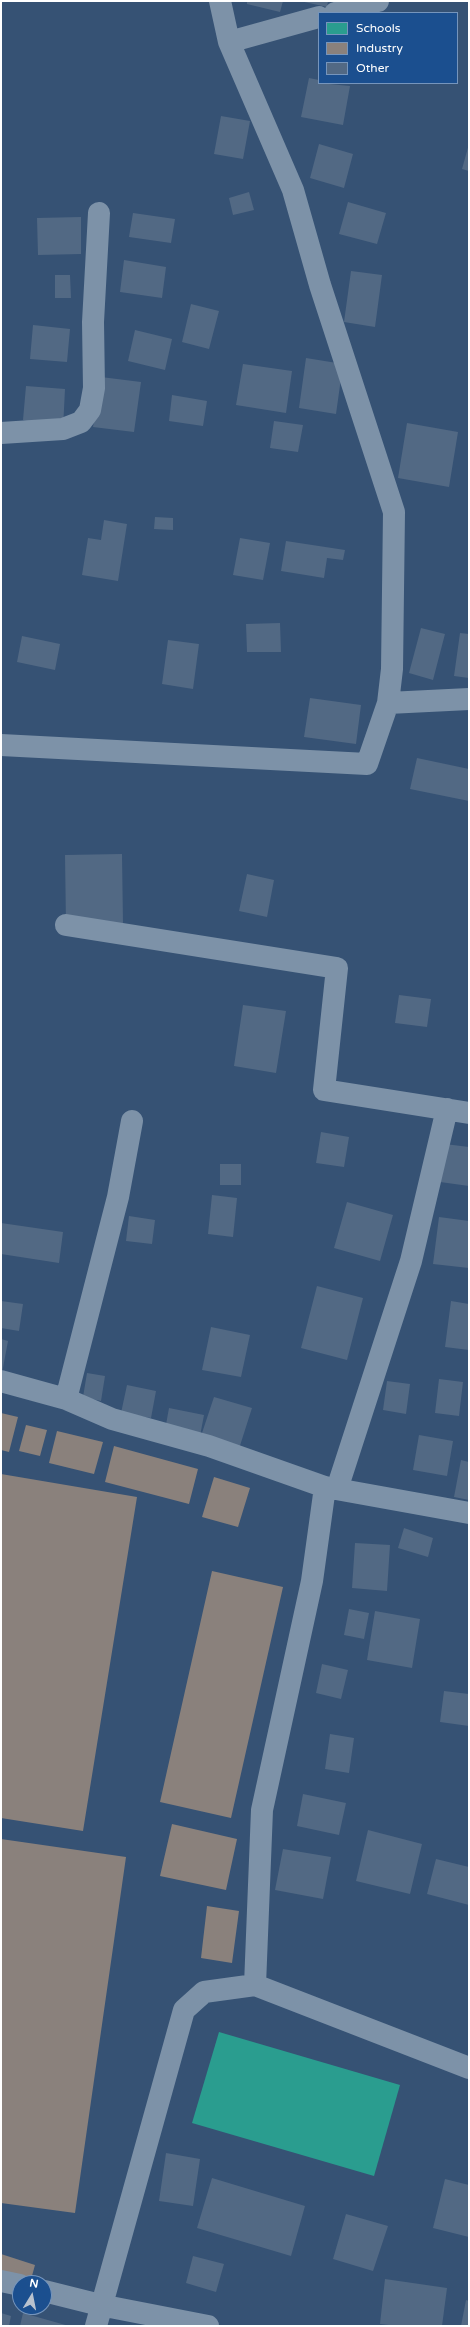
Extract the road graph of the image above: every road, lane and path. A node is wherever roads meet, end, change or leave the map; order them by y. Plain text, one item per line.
1 (220, 1) edge
2 (378, 1) edge
3 (339, 12) edge
4 (318, 17) edge
5 (229, 42) junction
6 (99, 213) dead end
7 (1, 433) edge
8 (469, 699) edge
9 (388, 703) junction
10 (1, 745) edge
11 (66, 925) dead end
12 (447, 1109) junction
13 (469, 1113) edge
14 (132, 1121) dead end
15 (1, 1381) edge
16 (66, 1399) junction
17 (331, 1488) junction
18 (469, 1513) edge
19 (255, 1985) junction
20 (469, 2068) edge
21 (1, 2281) edge
22 (12, 2283) edge
23 (52, 2295) edge
24 (98, 2316) edge
25 (208, 2326) edge

1 - 5 street
2 - 3 street
4 - 5 street
5 - 9 street
6 - 7 street
8 - 9 street
9 - 10 street
11 - 12 street
12 - 13 street
12 - 17 street
14 - 16 street
15 - 16 street
16 - 17 street
17 - 18 street
17 - 19 street
19 - 20 street
19 - 24 street
21 - 22 street
23 - 24 street
24 - 25 street

